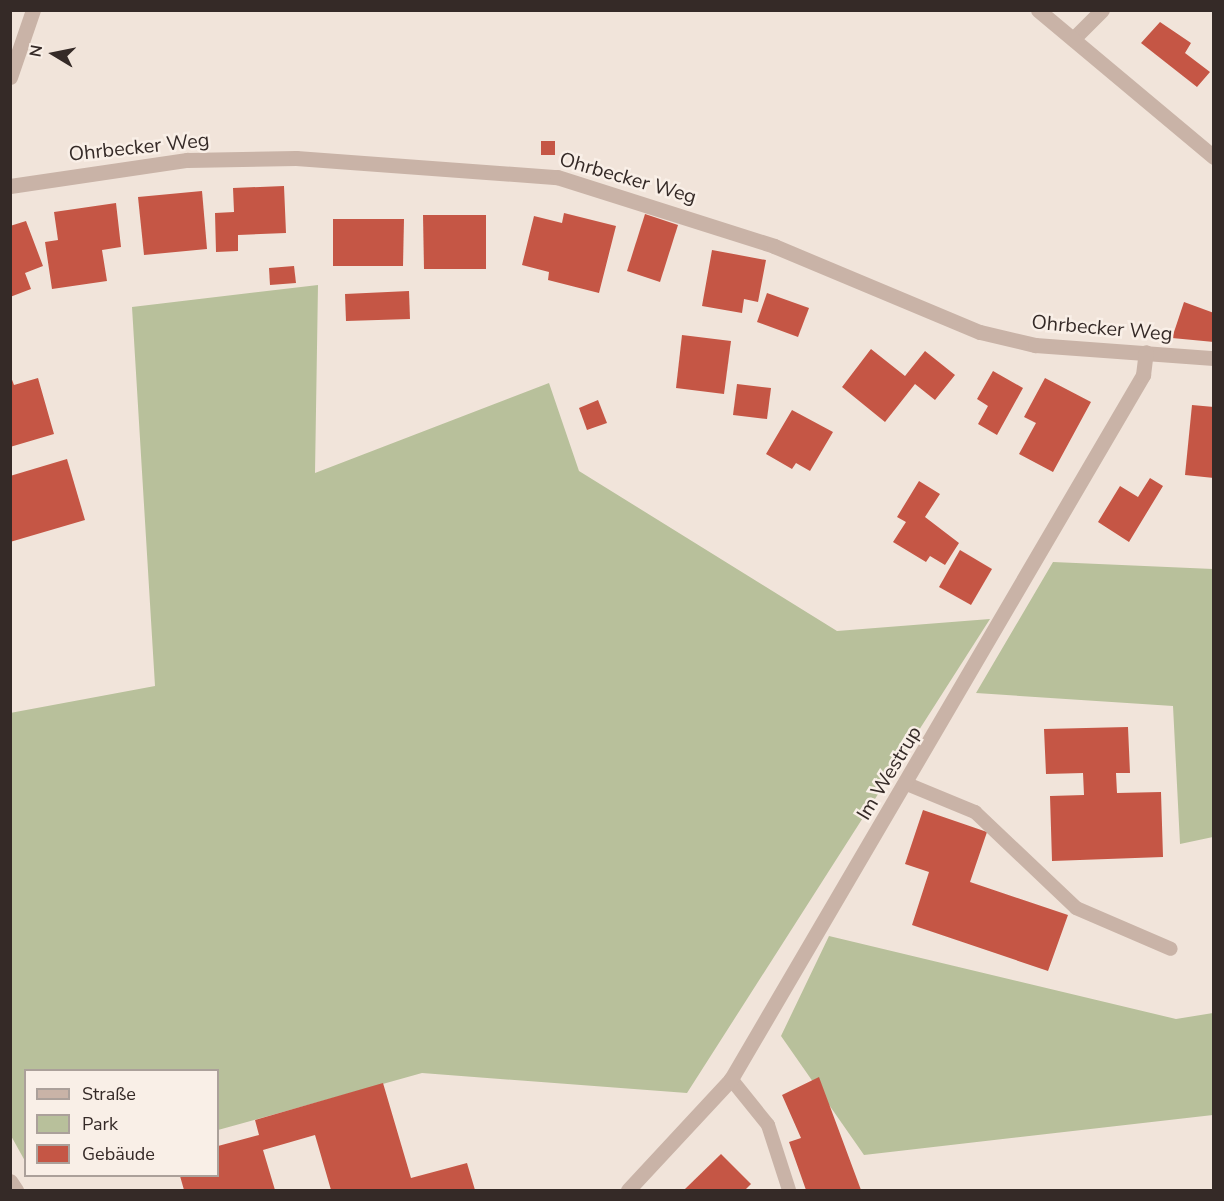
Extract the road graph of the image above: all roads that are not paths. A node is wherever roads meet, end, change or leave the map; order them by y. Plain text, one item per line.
1 (33, 10) edge
2 (1038, 10) edge
3 (1102, 10) edge
4 (1073, 39) junction
5 (10, 77) edge
6 (1214, 157) edge
7 (10, 186) edge
8 (1146, 352) junction
9 (1214, 358) edge
10 (907, 784) junction
11 (1171, 949) dead end
12 (731, 1079) junction
13 (10, 1180) edge
14 (16, 1191) edge
15 (628, 1191) edge
16 (789, 1191) edge

1 - 5 street
2 - 4 street
3 - 4 street
4 - 6 street
7 - 8 street, Ohrbecker Weg
8 - 9 street, Ohrbecker Weg
8 - 10 street, Im Westrup
10 - 11 lane
10 - 12 street, Im Westrup
12 - 15 street, Im Westrup
12 - 16 lane
13 - 14 street

